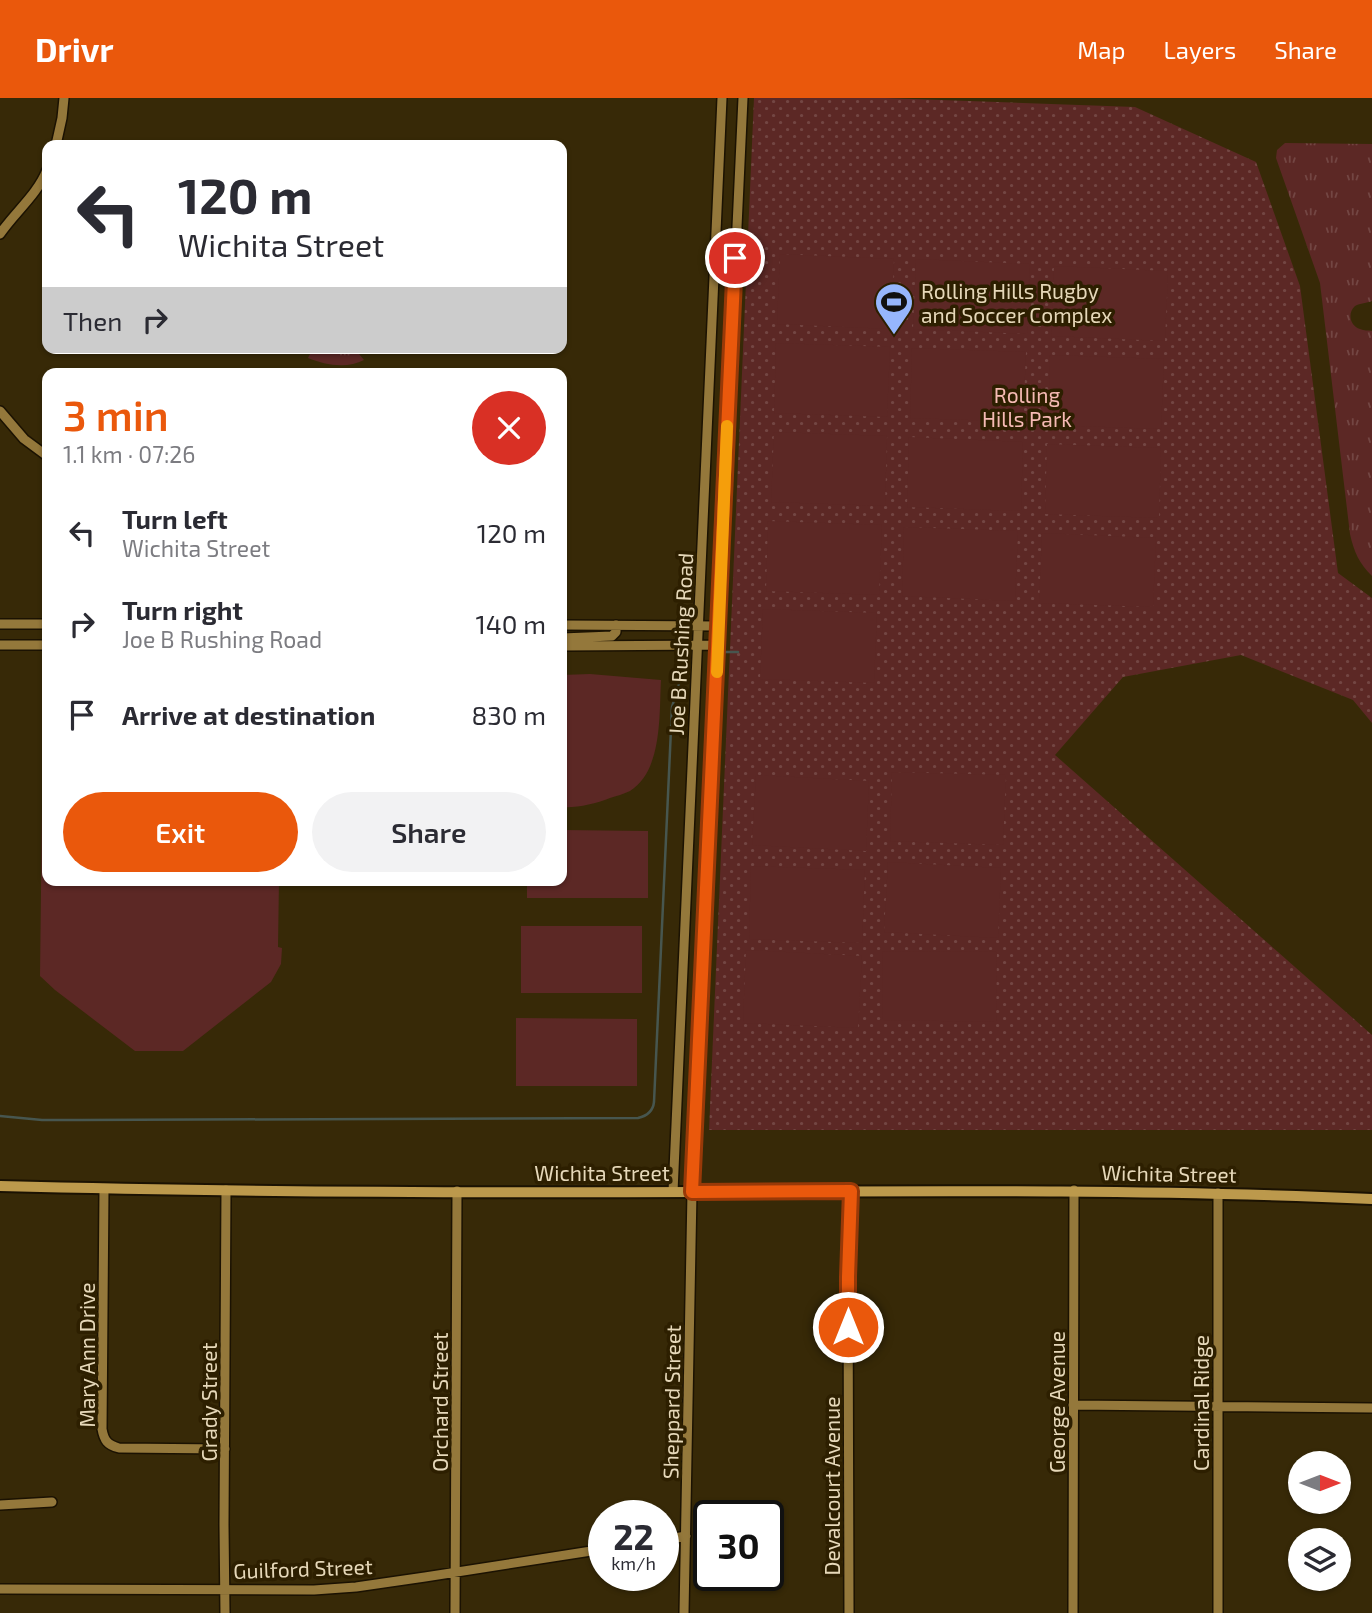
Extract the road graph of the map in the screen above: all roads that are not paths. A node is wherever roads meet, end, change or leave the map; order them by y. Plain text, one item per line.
1 (64, 98) edge
2 (722, 98) edge
3 (743, 98) edge
4 (57, 140) edge
5 (42, 179) edge
6 (716, 232) junction
7 (736, 233) junction
8 (0, 234) edge
9 (709, 383) junction
10 (729, 385) junction
11 (0, 411) edge
12 (42, 452) edge
13 (0, 624) edge
14 (42, 624) edge
15 (567, 625) edge
16 (616, 625) junction
17 (698, 626) junction
18 (719, 626) junction
19 (567, 636) edge
20 (0, 645) edge
21 (42, 645) edge
22 (697, 645) junction
23 (718, 645) junction
24 (567, 646) edge
25 (0, 1186) edge
26 (104, 1189) junction
27 (226, 1190) junction
28 (1074, 1190) junction
29 (457, 1191) junction
30 (851, 1191) junction
31 (673, 1192) junction
32 (692, 1192) junction
33 (1218, 1193) junction
34 (1372, 1199) edge
35 (1073, 1405) junction
36 (1217, 1406) junction
37 (1372, 1408) edge
38 (225, 1449) junction
39 (52, 1503) dead end
40 (0, 1505) edge
41 (686, 1536) junction
42 (679, 1537) edge
43 (588, 1551) edge
44 (455, 1572) junction
45 (225, 1589) junction
46 (0, 1590) edge
47 (225, 1613) edge
48 (455, 1613) edge
49 (684, 1613) edge
50 (849, 1613) edge
51 (1073, 1613) edge
52 (1218, 1613) edge

1 - 4 street
2 - 6 street, Joe B Rushing Road
3 - 7 street, Joe B Rushing Road
5 - 8 street
6 - 7 street
6 - 9 street, Joe B Rushing Road
7 - 10 street, Joe B Rushing Road
9 - 10 street
9 - 17 street, Joe B Rushing Road
10 - 18 street, Joe B Rushing Road
11 - 12 street
13 - 14 street
15 - 16 street
16 - 17 street
16 - 19 street
17 - 18 street
17 - 22 street, Joe B Rushing Road
18 - 23 street, Joe B Rushing Road
20 - 21 street
22 - 23 street
22 - 24 street
22 - 31 street, Joe B Rushing Road
23 - 32 street, Joe B Rushing Road
25 - 26 main road, Wichita Street
26 - 27 main road, Wichita Street
26 - 38 street, Mary Ann Drive
27 - 29 main road, Wichita Street
27 - 38 street, Grady Street
28 - 30 main road, Wichita Street
28 - 33 main road, Wichita Street
28 - 35 street, George Avenue
29 - 31 main road, Wichita Street
29 - 44 street, Orchard Street
30 - 32 main road, Wichita Street
30 - 50 street, Devalcourt Avenue
31 - 32 main road, Wichita Street
32 - 41 street, Sheppard Street
33 - 34 main road, Wichita Street
33 - 36 street, Cardinal Ridge
35 - 36 street
35 - 51 street, George Avenue
36 - 37 street
36 - 52 street, Cardinal Ridge
38 - 45 street, Grady Street
39 - 40 street
41 - 42 street
41 - 49 street, Sheppard Street
43 - 44 street, Guilford Street
44 - 45 street, Guilford Street
44 - 48 street, Orchard Street
45 - 46 street, Guilford Street
45 - 47 street, Grady Street

